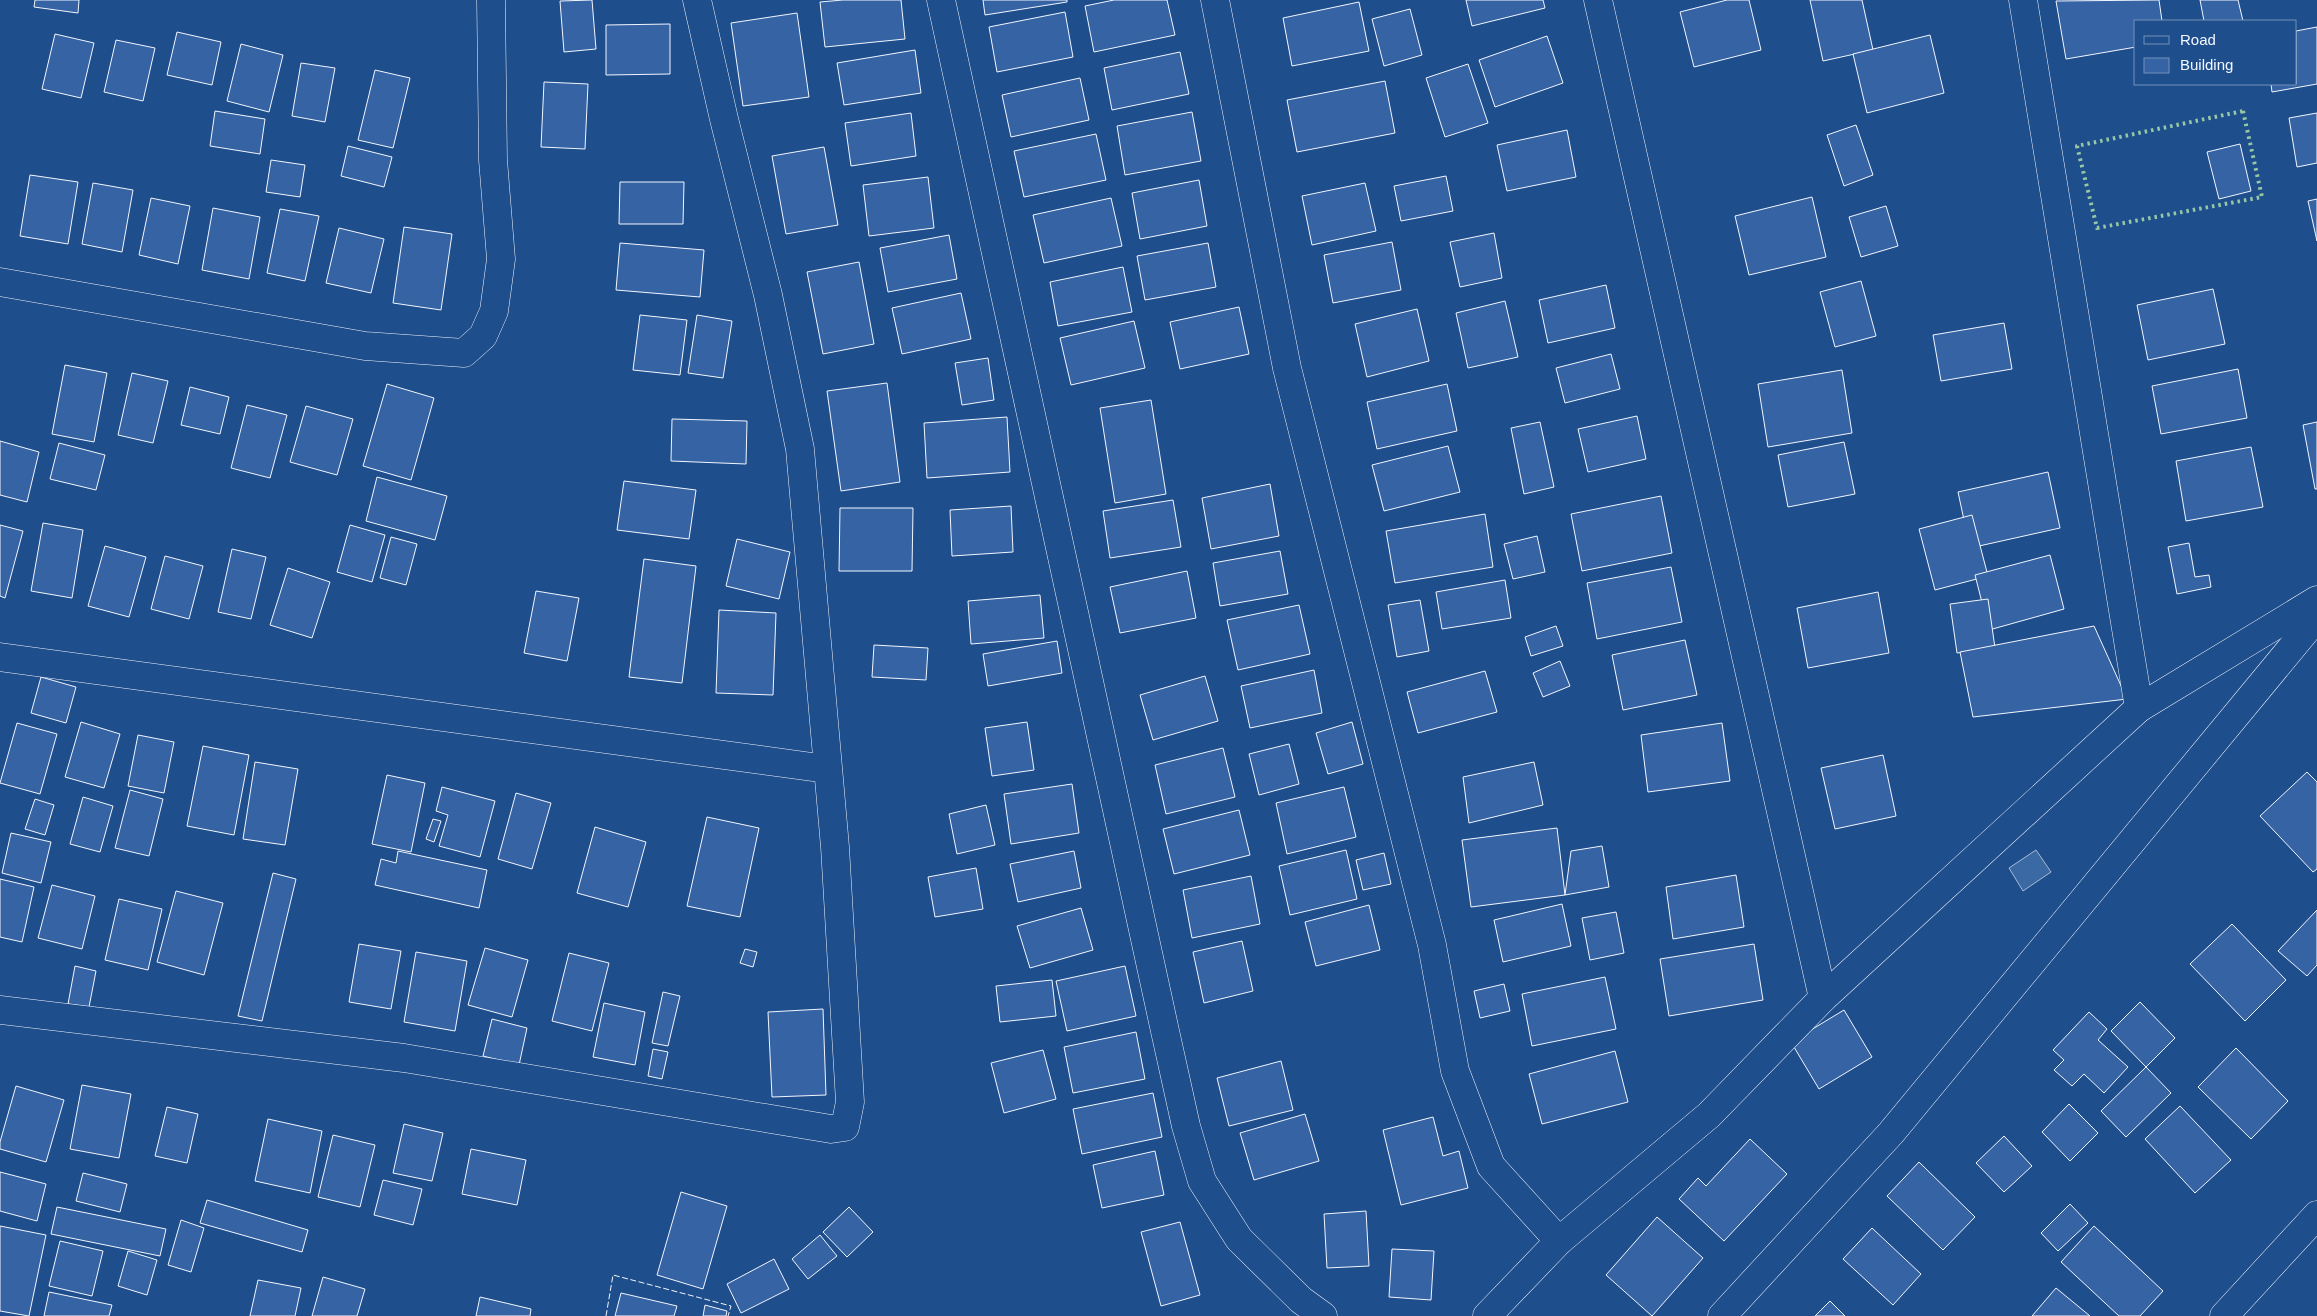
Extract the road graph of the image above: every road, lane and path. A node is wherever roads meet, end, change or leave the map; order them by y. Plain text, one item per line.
1 (491, 0) edge
2 (697, 0) edge
3 (940, 0) edge
4 (1215, 0) edge
5 (1598, 0) edge
6 (2022, 0) edge
7 (0, 282) edge
8 (2317, 600) edge
9 (2317, 617) edge
10 (0, 658) edge
11 (2140, 708) junction
12 (827, 769) junction
13 (1823, 998) junction
14 (0, 1010) edge
15 (2317, 1215) edge
16 (1558, 1241) junction
17 (1323, 1316) edge
18 (1487, 1316) edge
19 (1722, 1316) edge
20 (2224, 1316) edge

1 - 7 street
2 - 12 street
3 - 17 street
4 - 16 street
5 - 13 street
6 - 11 street
8 - 11 street
9 - 19 street
10 - 12 street
11 - 13 street
12 - 14 street
13 - 16 street
15 - 20 street
16 - 18 street

